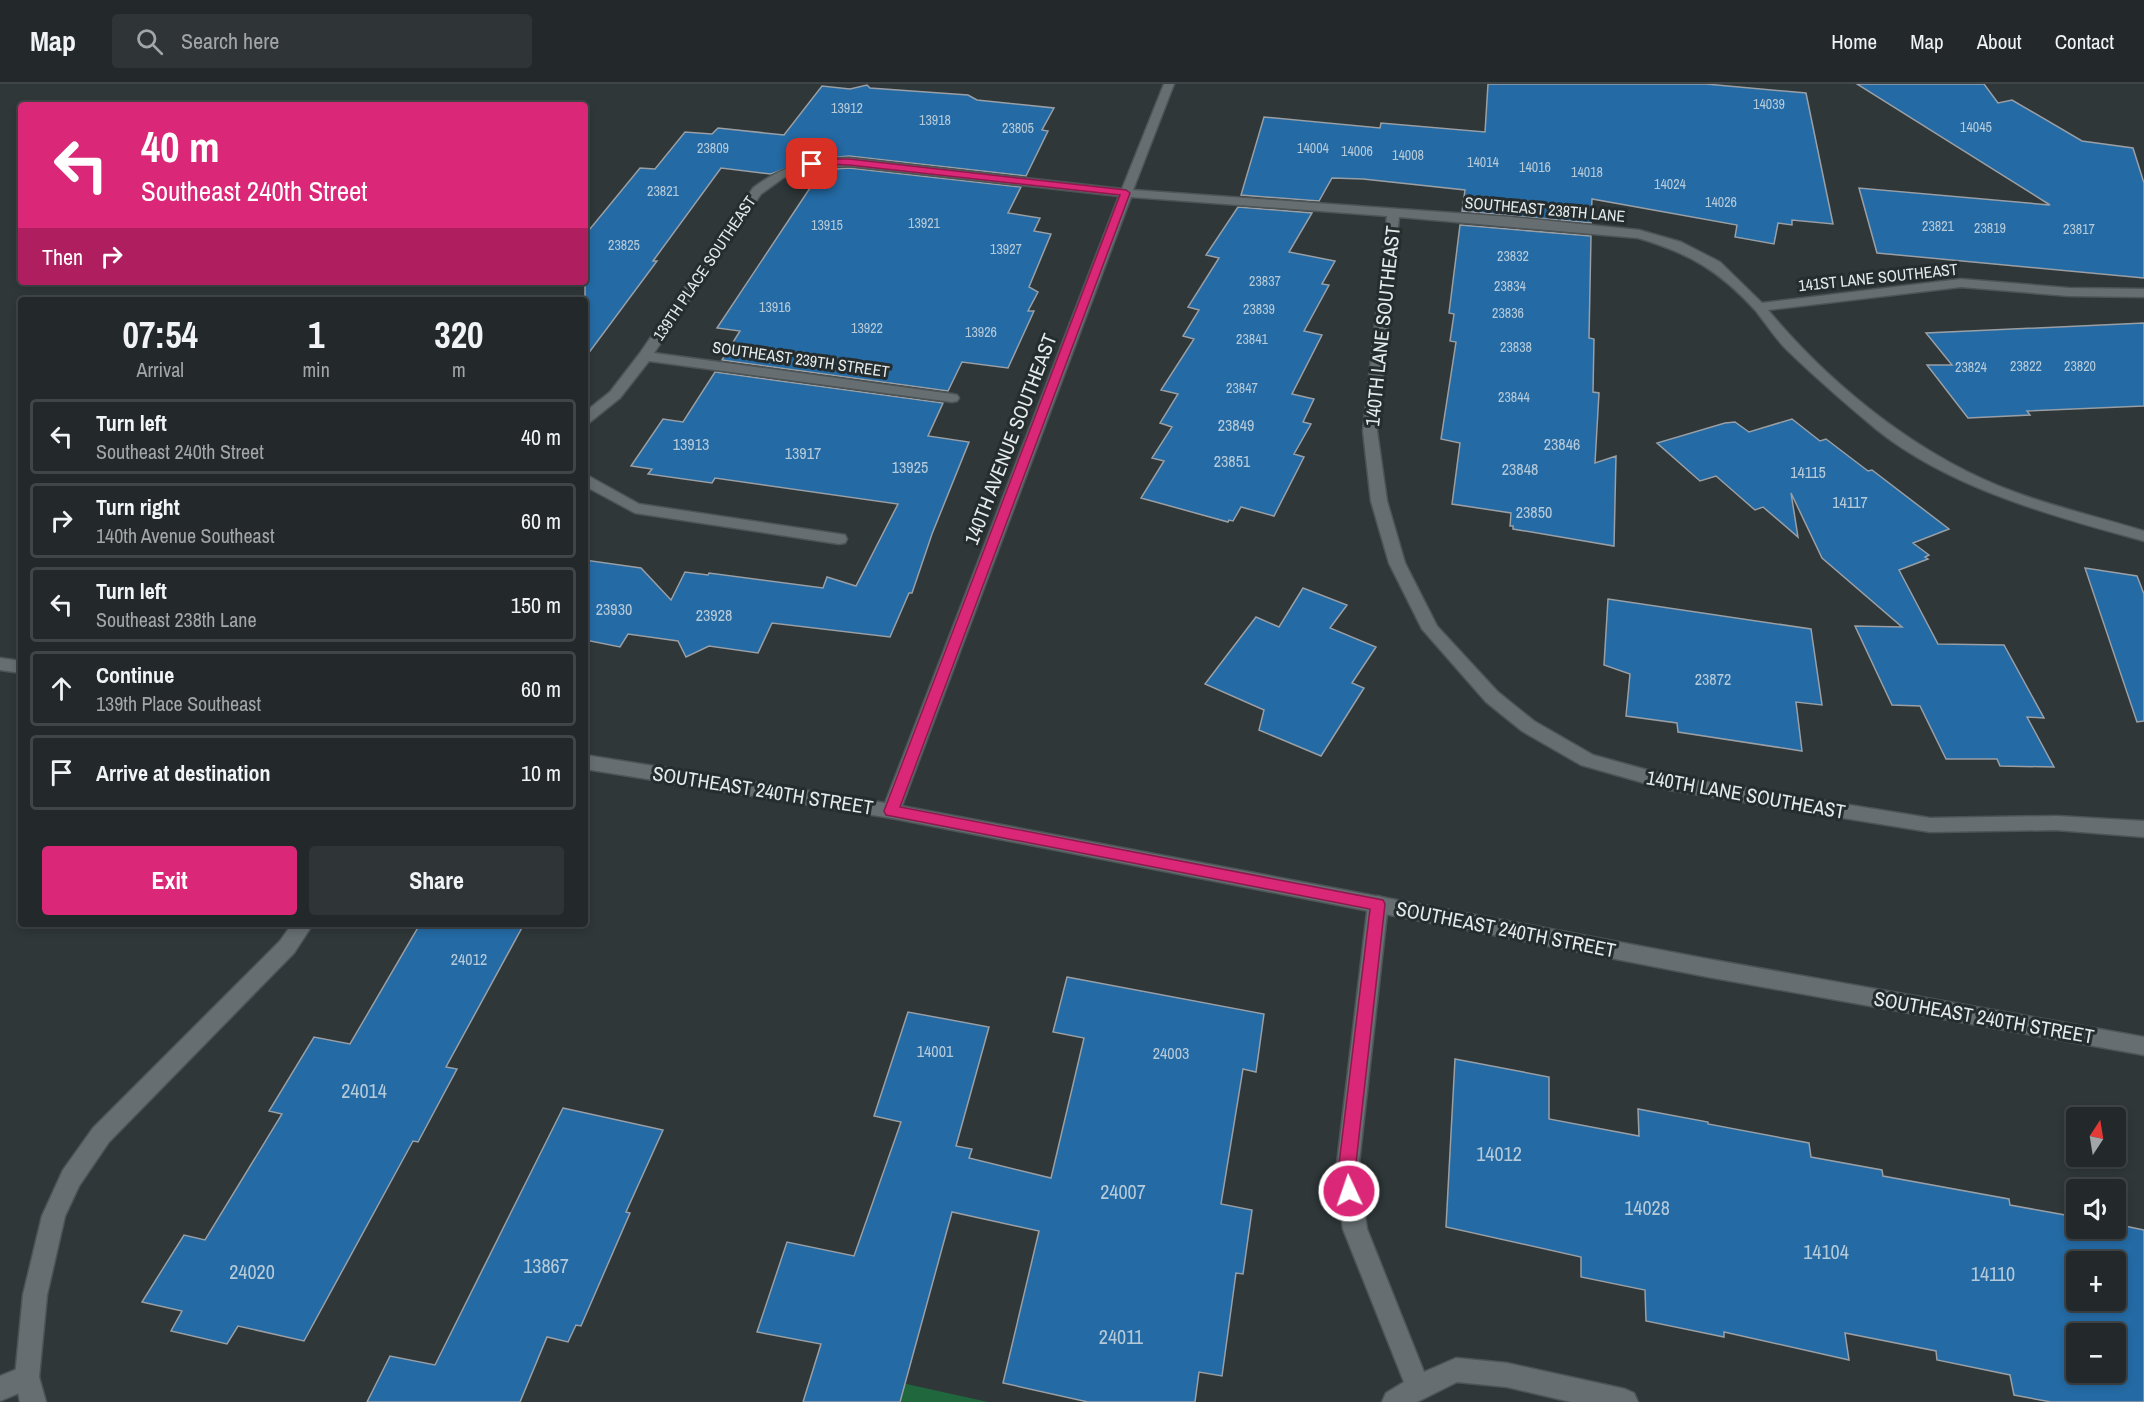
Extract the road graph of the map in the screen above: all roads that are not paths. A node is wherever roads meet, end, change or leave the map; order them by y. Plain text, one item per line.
1 (1169, 84) edge
2 (849, 162) joint
3 (1126, 193) junction
4 (1393, 213) junction
5 (2144, 293) edge
6 (1759, 307) junction
7 (645, 356) junction
8 (952, 398) dead end
9 (588, 417) edge
10 (588, 481) edge
11 (2144, 536) edge
12 (839, 539) dead end
13 (0, 664) edge
14 (18, 667) edge
15 (588, 762) edge
16 (891, 811) junction
17 (2144, 829) edge
18 (1378, 904) junction
19 (301, 927) edge
20 (2144, 1046) edge
21 (27, 1377) junction
22 (1418, 1387) junction
23 (0, 1389) edge
24 (33, 1402) edge
25 (1395, 1402) edge
26 (1625, 1402) edge

1 - 3 street, 140TH AVENUE SOUTHEAST
2 - 3 street, SOUTHEAST 238TH LANE
2 - 7 street, 139TH PLACE SOUTHEAST
3 - 4 street, SOUTHEAST 238TH LANE
3 - 16 street, 140TH AVENUE SOUTHEAST
4 - 6 street, SOUTHEAST 238TH LANE
4 - 17 street, 140TH LANE SOUTHEAST
5 - 6 street, 141ST LANE SOUTHEAST
6 - 11 street, SOUTHEAST 238TH LANE
7 - 8 street, SOUTHEAST 239TH STREET
7 - 9 street, 139TH PLACE SOUTHEAST
10 - 12 street
13 - 14 street
15 - 16 street, SOUTHEAST 240TH STREET
16 - 18 street, SOUTHEAST 240TH STREET
18 - 20 street, SOUTHEAST 240TH STREET
18 - 22 street
19 - 21 street
21 - 23 street
21 - 24 street
22 - 25 street
22 - 26 street

